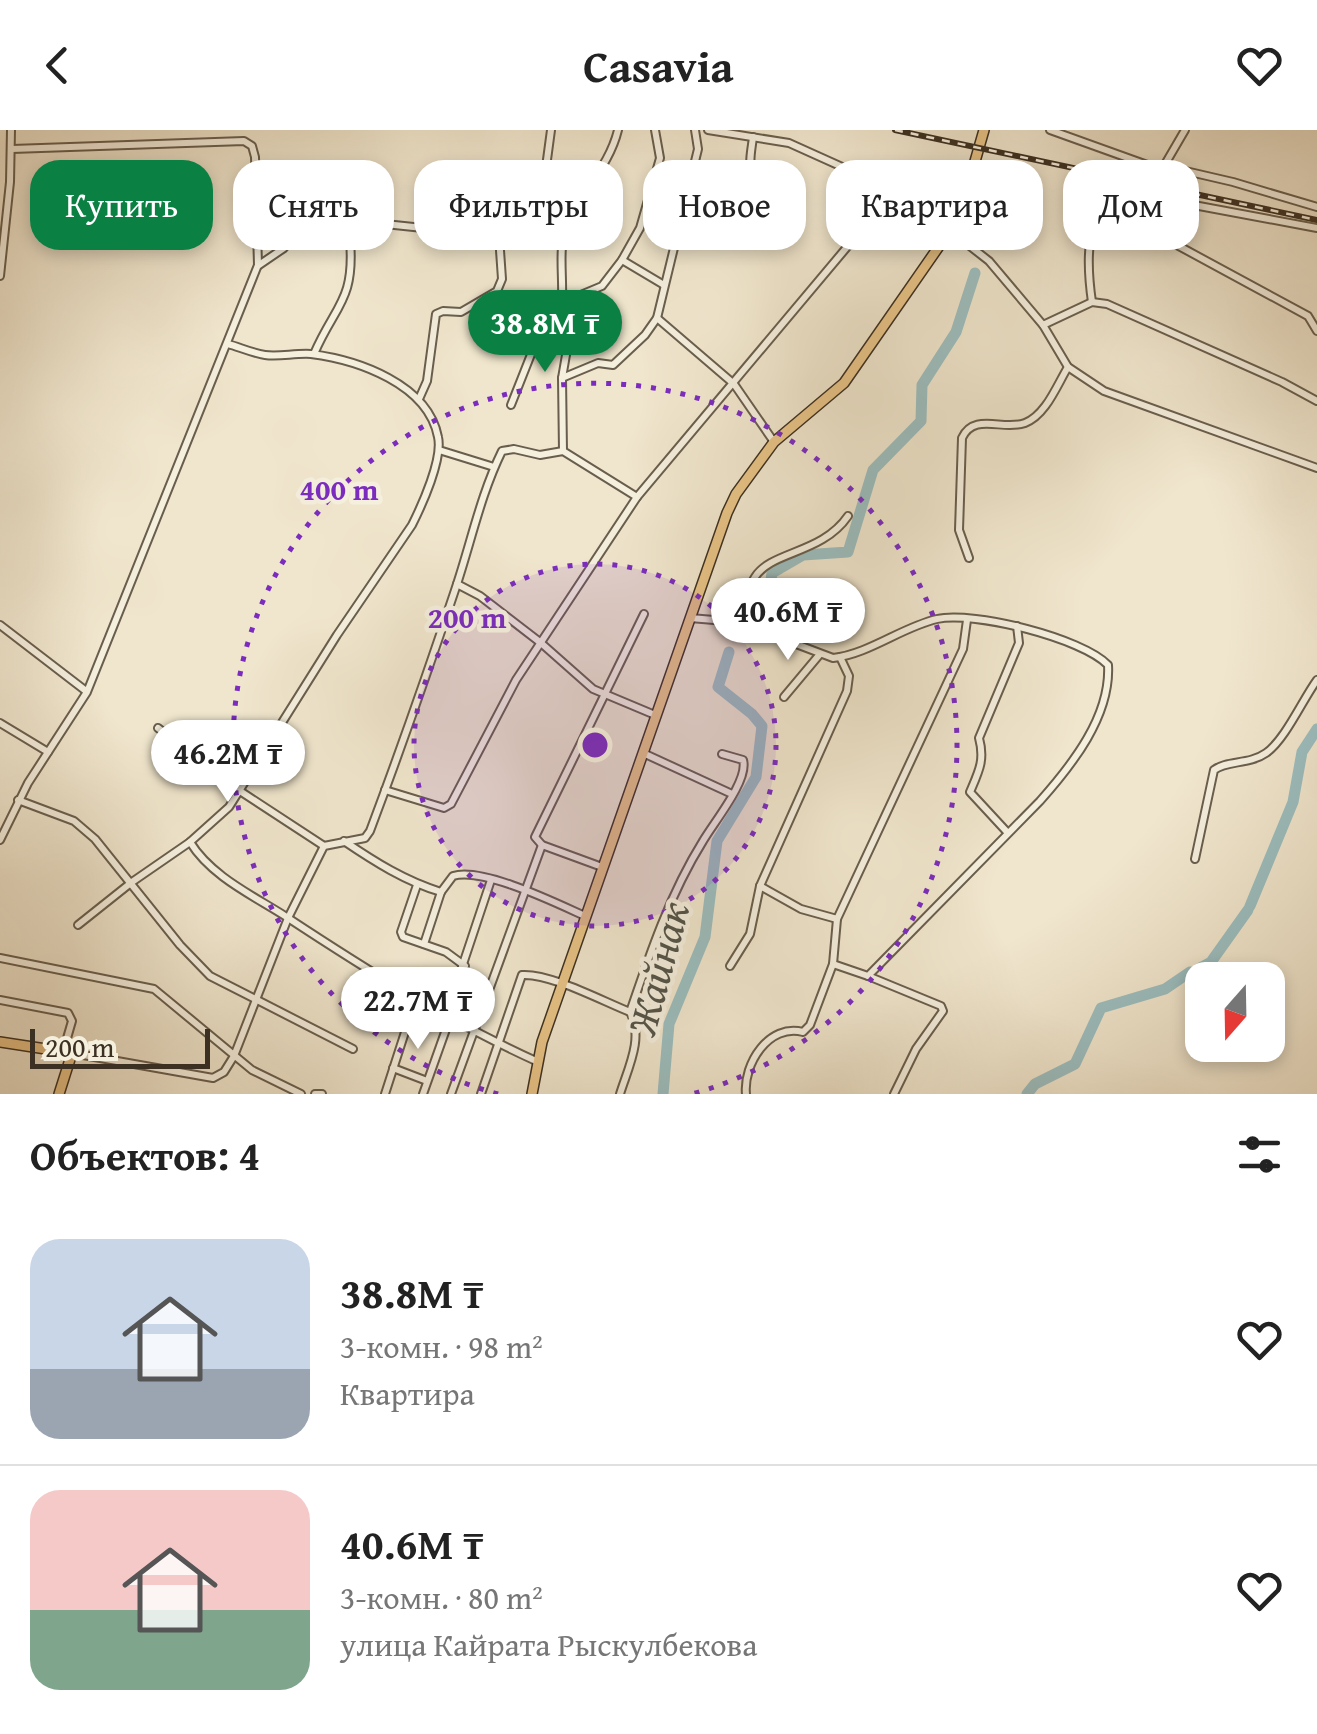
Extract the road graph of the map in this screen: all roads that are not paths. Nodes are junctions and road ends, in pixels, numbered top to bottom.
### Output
1 (11, 130) edge
2 (550, 130) edge
3 (618, 130) edge
4 (655, 130) edge
5 (695, 130) edge
6 (708, 130) edge
7 (984, 130) edge
8 (1050, 130) edge
9 (1185, 130) edge
10 (753, 137) junction
11 (12, 149) junction
12 (547, 160) edge
13 (751, 160) edge
14 (829, 160) edge
15 (975, 160) edge
16 (1133, 160) edge
17 (1168, 160) edge
18 (1199, 175) edge
19 (1199, 206) edge
20 (1317, 207) edge
21 (1317, 228) edge
22 (281, 250) edge
23 (351, 250) edge
24 (500, 250) edge
25 (846, 250) edge
26 (936, 250) edge
27 (973, 250) edge
28 (1089, 250) edge
29 (1186, 250) edge
30 (622, 260) junction
31 (258, 265) junction
32 (0, 276) edge
33 (664, 285) junction
34 (562, 296) junction
35 (570, 300) junction
36 (1092, 302) junction
37 (657, 318) junction
38 (1043, 325) junction
39 (1317, 331) edge
40 (228, 344) junction
41 (314, 354) junction
42 (1068, 367) junction
43 (562, 378) junction
44 (734, 384) junction
45 (419, 399) junction
46 (1317, 401) edge
47 (512, 405) dead end
48 (774, 442) junction
49 (439, 450) junction
50 (563, 451) junction
51 (494, 468) junction
52 (1317, 468) edge
53 (637, 497) junction
54 (848, 516) dead end
55 (969, 558) dead end
56 (457, 584) junction
57 (644, 614) dead end
58 (688, 618) junction
59 (967, 620) junction
60 (738, 622) junction
61 (1016, 625) junction
62 (0, 626) edge
63 (541, 643) junction
64 (820, 654) junction
65 (840, 657) junction
66 (1317, 680) edge
67 (87, 692) junction
68 (606, 696) junction
69 (784, 697) dead end
70 (655, 715) junction
71 (0, 723) edge
72 (158, 728) dead end
73 (48, 752) junction
74 (643, 753) junction
75 (722, 754) dead end
76 (385, 790) junction
77 (240, 791) junction
78 (732, 794) junction
79 (18, 800) junction
80 (1007, 832) junction
81 (0, 840) edge
82 (342, 841) junction
83 (190, 842) junction
84 (542, 844) junction
85 (324, 846) junction
86 (1195, 859) dead end
87 (602, 867) junction
88 (491, 880) junction
89 (132, 882) junction
90 (417, 884) junction
91 (760, 886) junction
92 (524, 890) junction
93 (441, 892) junction
94 (585, 916) junction
95 (288, 918) junction
96 (837, 919) junction
97 (78, 926) dead end
98 (424, 944) junction
99 (0, 958) edge
100 (832, 964) junction
101 (465, 966) junction
102 (730, 966) dead end
103 (868, 976) junction
104 (561, 985) junction
105 (416, 998) junction
106 (0, 1000) edge
107 (256, 1000) junction
108 (630, 1012) junction
109 (448, 1017) junction
110 (472, 1032) junction
111 (0, 1042) edge
112 (498, 1044) junction
113 (353, 1049) dead end
114 (67, 1053) junction
115 (234, 1056) junction
116 (536, 1061) junction
117 (393, 1068) junction
118 (427, 1080) junction
119 (59, 1094) edge
120 (302, 1094) edge
121 (385, 1094) edge
122 (423, 1094) edge
123 (451, 1094) edge
124 (480, 1094) edge
125 (532, 1094) edge
126 (620, 1094) edge
127 (746, 1094) edge
128 (894, 1094) edge

1 - 11 street
2 - 12 street
3 - 34 street
4 - 30 street
5 - 33 street
6 - 10 street
7 - 15 main road
8 - 16 street
9 - 17 street
10 - 13 street
10 - 14 street
11 - 31 street
11 - 32 street
18 - 20 street
19 - 21 street
22 - 31 street
23 - 41 street
24 - 45 street
25 - 44 street
26 - 48 main road
27 - 38 street
28 - 36 street
29 - 39 street
30 - 33 street
30 - 35 street
31 - 40 street
33 - 37 street
34 - 35 street
34 - 47 street
35 - 43 street
36 - 38 street
36 - 46 street
37 - 43 street
37 - 44 street
38 - 42 street
40 - 41 street
40 - 67 street
41 - 45 street
42 - 52 street
42 - 55 street
43 - 50 street
44 - 48 street
44 - 53 street
45 - 49 street
48 - 58 main road
49 - 51 street
49 - 77 street
50 - 51 street
50 - 53 street
51 - 56 street
53 - 63 street
54 - 60 street
56 - 63 street
56 - 76 street
57 - 68 street
58 - 60 street
58 - 70 main road
59 - 61 street
59 - 65 street
59 - 96 street
60 - 64 street
61 - 80 street
61 - 80 street
62 - 67 street
63 - 68 street
63 - 76 street
64 - 65 street
64 - 69 street
65 - 91 street
66 - 86 street
67 - 73 street
68 - 70 street
68 - 84 street
70 - 74 main road
71 - 73 street
72 - 77 street
73 - 79 street
74 - 78 street
74 - 87 main road
75 - 78 street
76 - 82 street
77 - 83 street
77 - 85 street
78 - 108 street
79 - 81 street
79 - 89 street
80 - 103 street
82 - 85 street
82 - 90 street
83 - 89 street
83 - 95 street
84 - 87 street
84 - 92 street
85 - 95 street
87 - 94 main road
88 - 92 street
88 - 93 street
88 - 101 street
89 - 97 street
89 - 107 street
90 - 93 street
90 - 98 street
91 - 96 street
91 - 102 street
92 - 94 street
92 - 110 street
93 - 98 street
94 - 104 main road
95 - 105 street
95 - 107 street
96 - 100 street
98 - 101 street
99 - 115 street
100 - 103 street
100 - 127 street
101 - 109 street
103 - 128 street
104 - 108 street
104 - 112 street
104 - 116 main road
105 - 109 street
105 - 117 street
106 - 114 street
107 - 113 street
107 - 115 street
108 - 126 street
109 - 110 street
109 - 118 street
110 - 112 street
110 - 123 street
111 - 114 main road
112 - 116 street
112 - 124 street
114 - 115 street
114 - 119 main road
115 - 120 street
116 - 125 main road
117 - 118 street
117 - 121 street
118 - 122 street

